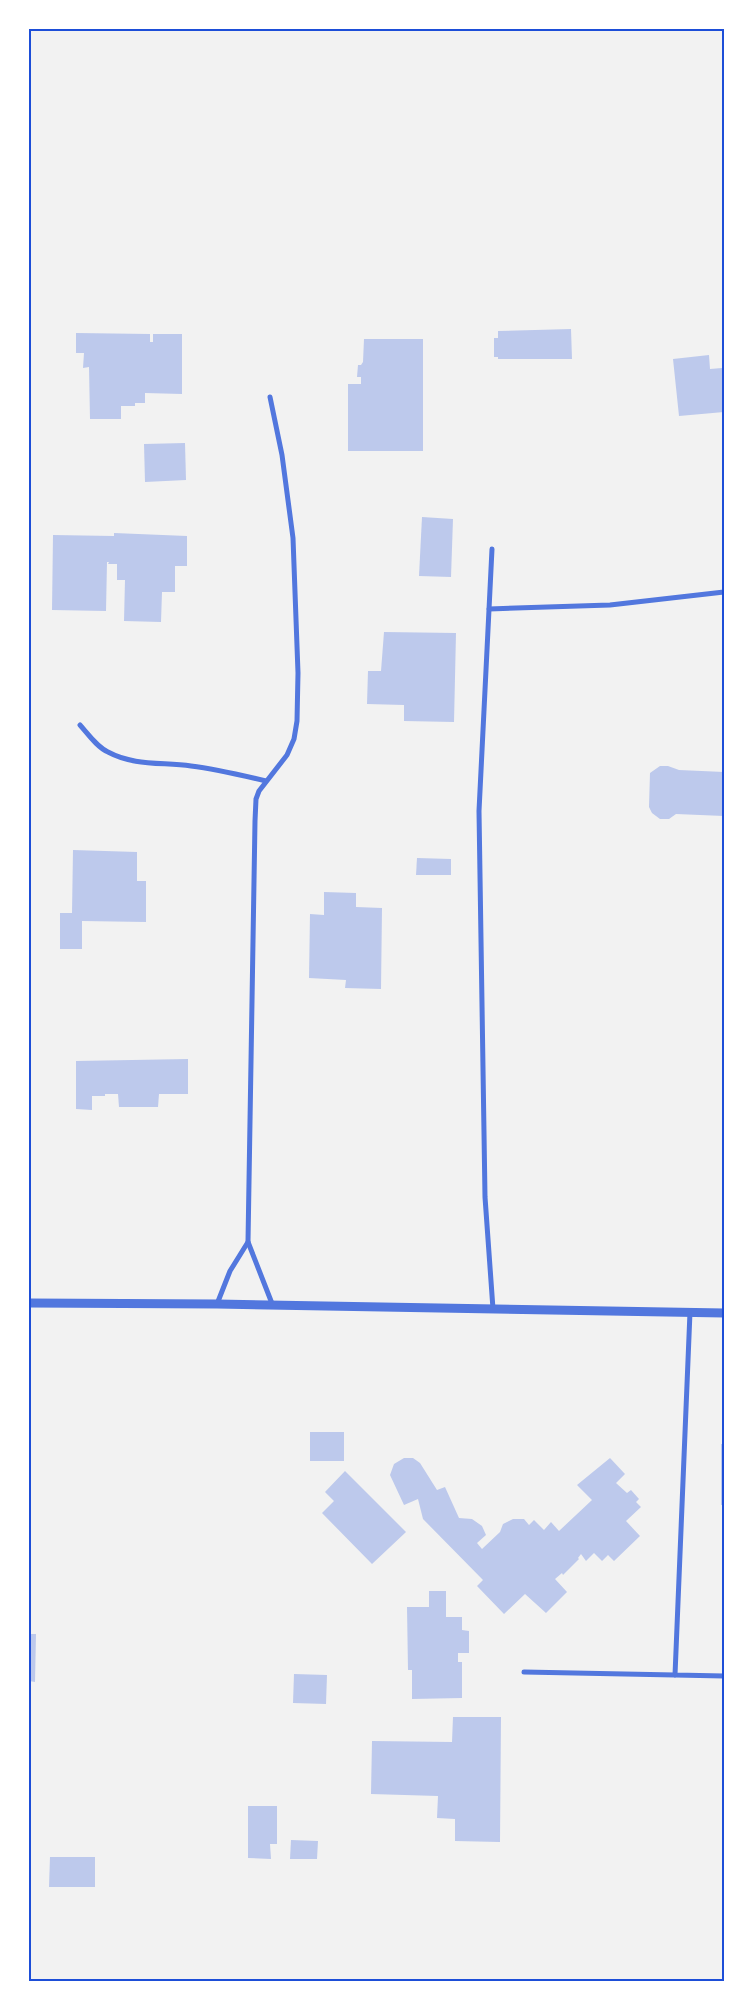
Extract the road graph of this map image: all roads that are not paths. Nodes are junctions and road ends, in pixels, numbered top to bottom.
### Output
1 (270, 397) dead end
2 (492, 549) dead end
3 (724, 592) edge
4 (489, 609) junction
5 (80, 725) dead end
6 (266, 781) junction
7 (248, 1242) junction
8 (29, 1303) edge
9 (217, 1304) junction
10 (273, 1306) junction
11 (493, 1310) junction
12 (690, 1312) junction
13 (724, 1313) edge
14 (524, 1672) dead end
15 (675, 1675) junction
16 (724, 1676) edge

1 - 6 street
2 - 4 street
3 - 4 street
4 - 11 street
5 - 6 street
6 - 7 street
7 - 9 street
7 - 10 street
8 - 9 street
9 - 10 street
10 - 11 street
11 - 12 street
12 - 13 street
12 - 15 street
14 - 15 street
15 - 16 street

